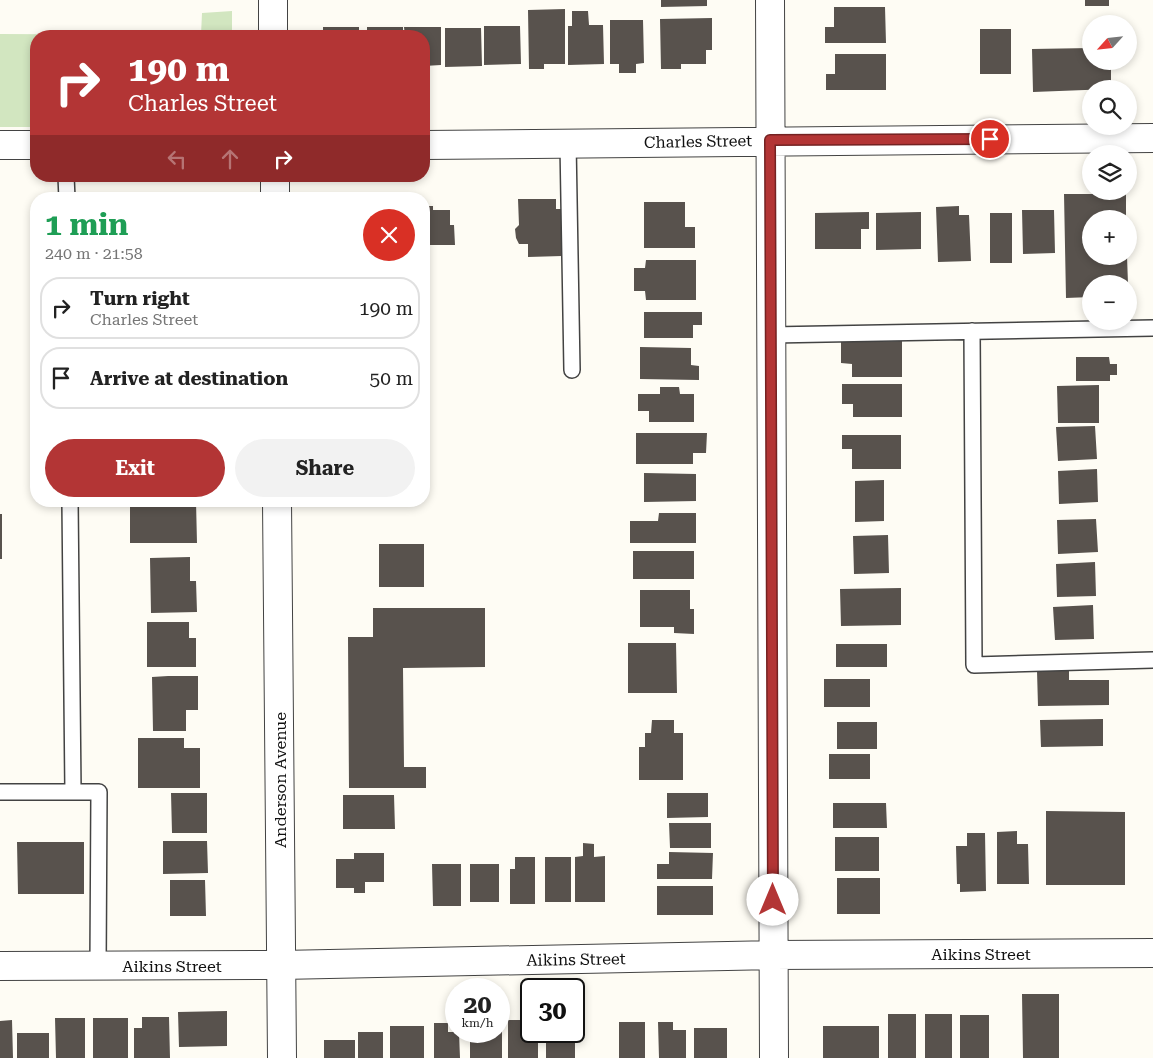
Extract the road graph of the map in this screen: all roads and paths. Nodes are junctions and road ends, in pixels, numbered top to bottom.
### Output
1 (273, 0) edge
2 (770, 0) edge
3 (273, 30) edge
4 (1153, 138) edge
5 (770, 140) junction
6 (568, 143) junction
7 (0, 145) edge
8 (30, 145) edge
9 (430, 145) edge
10 (1153, 328) edge
11 (972, 331) junction
12 (771, 335) junction
13 (572, 370) dead end
14 (70, 507) edge
15 (277, 507) edge
16 (1153, 660) edge
17 (0, 792) edge
18 (73, 792) junction
19 (1153, 953) edge
20 (773, 955) junction
21 (281, 965) junction
22 (0, 966) edge
23 (98, 966) junction
24 (282, 1058) edge
25 (774, 1058) edge

1 - 3 street
2 - 5 street
4 - 5 street, Charles Street
5 - 6 street, Charles Street
5 - 12 street
6 - 9 street, Charles Street
6 - 13 lane
7 - 8 street
10 - 11 lane
11 - 12 lane
11 - 16 lane
12 - 20 street
14 - 18 lane
15 - 21 street, Anderson Avenue
17 - 18 lane
18 - 23 lane
19 - 20 street, Aikins Street
20 - 21 street, Aikins Street
20 - 25 street
21 - 23 street, Aikins Street
21 - 24 street, Anderson Avenue
22 - 23 street, Aikins Street

